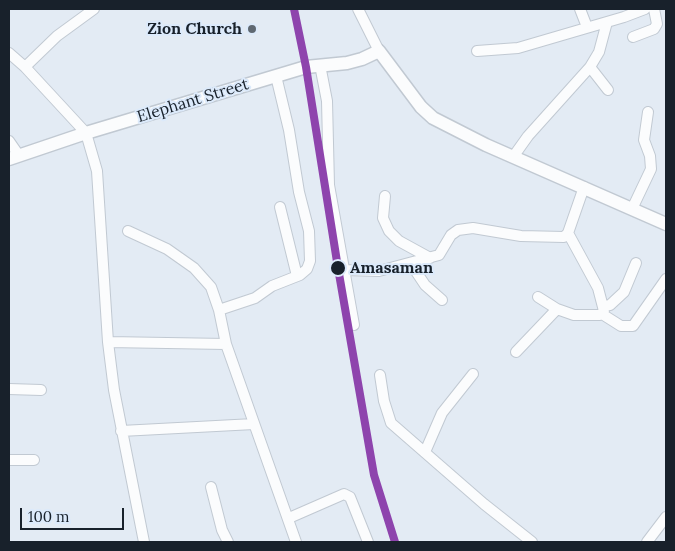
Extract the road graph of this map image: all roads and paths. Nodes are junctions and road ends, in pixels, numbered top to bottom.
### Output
1 (94, 9) edge
2 (358, 9) edge
3 (580, 9) edge
4 (645, 9) edge
5 (654, 9) edge
6 (607, 22) junction
7 (587, 27) junction
8 (633, 37) dead end
9 (379, 50) junction
10 (477, 51) dead end
11 (9, 53) edge
12 (320, 66) junction
13 (25, 67) junction
14 (590, 67) junction
15 (276, 76) junction
16 (608, 90) dead end
17 (648, 112) dead end
18 (86, 133) junction
19 (9, 141) edge
20 (13, 156) edge
21 (513, 157) junction
22 (584, 187) junction
23 (385, 196) dead end
24 (280, 206) dead end
25 (632, 209) junction
26 (666, 224) edge
27 (128, 231) dead end
28 (568, 233) junction
29 (430, 258) junction
30 (410, 264) junction
31 (636, 264) dead end
32 (344, 270) junction
33 (296, 276) junction
34 (666, 279) edge
35 (538, 297) dead end
36 (442, 300) dead end
37 (557, 309) junction
38 (219, 310) junction
39 (603, 310) junction
40 (354, 325) dead end
41 (108, 342) junction
42 (226, 344) junction
43 (516, 352) dead end
44 (473, 374) dead end
45 (380, 375) dead end
46 (9, 389) edge
47 (41, 390) dead end
48 (254, 424) junction
49 (121, 431) junction
50 (425, 452) junction
51 (9, 460) edge
52 (34, 460) dead end
53 (211, 487) dead end
54 (289, 518) junction
55 (666, 518) edge
56 (144, 542) edge
57 (228, 542) edge
58 (294, 542) edge
59 (368, 542) edge
60 (532, 542) edge
61 (647, 542) edge

1 - 13 street
2 - 9 street
3 - 7 street
4 - 6 street
5 - 8 street
6 - 7 street
6 - 14 street
7 - 10 street
9 - 12 main road, Elephant Street
9 - 21 main road
11 - 13 street
12 - 15 main road, Elephant Street
12 - 32 street
13 - 18 street
14 - 16 street
14 - 21 street
15 - 18 main road, Elephant Street
15 - 33 street
17 - 25 street
18 - 20 main road, Elephant Street
18 - 41 street
19 - 20 street
21 - 22 main road
22 - 25 main road
22 - 28 street
23 - 29 street
24 - 33 street
25 - 26 main road
27 - 38 street
28 - 29 street
28 - 39 street
29 - 30 street
30 - 32 street
30 - 36 street
31 - 39 street
32 - 40 street
33 - 38 street
34 - 39 street
35 - 37 street
37 - 39 street
37 - 43 street
38 - 42 street
41 - 42 street
41 - 49 street
42 - 48 street
44 - 50 street
45 - 50 street
46 - 47 street
48 - 49 street
48 - 54 street
49 - 56 street
50 - 60 street
51 - 52 street
53 - 57 street
54 - 58 street
54 - 59 street
55 - 61 street

